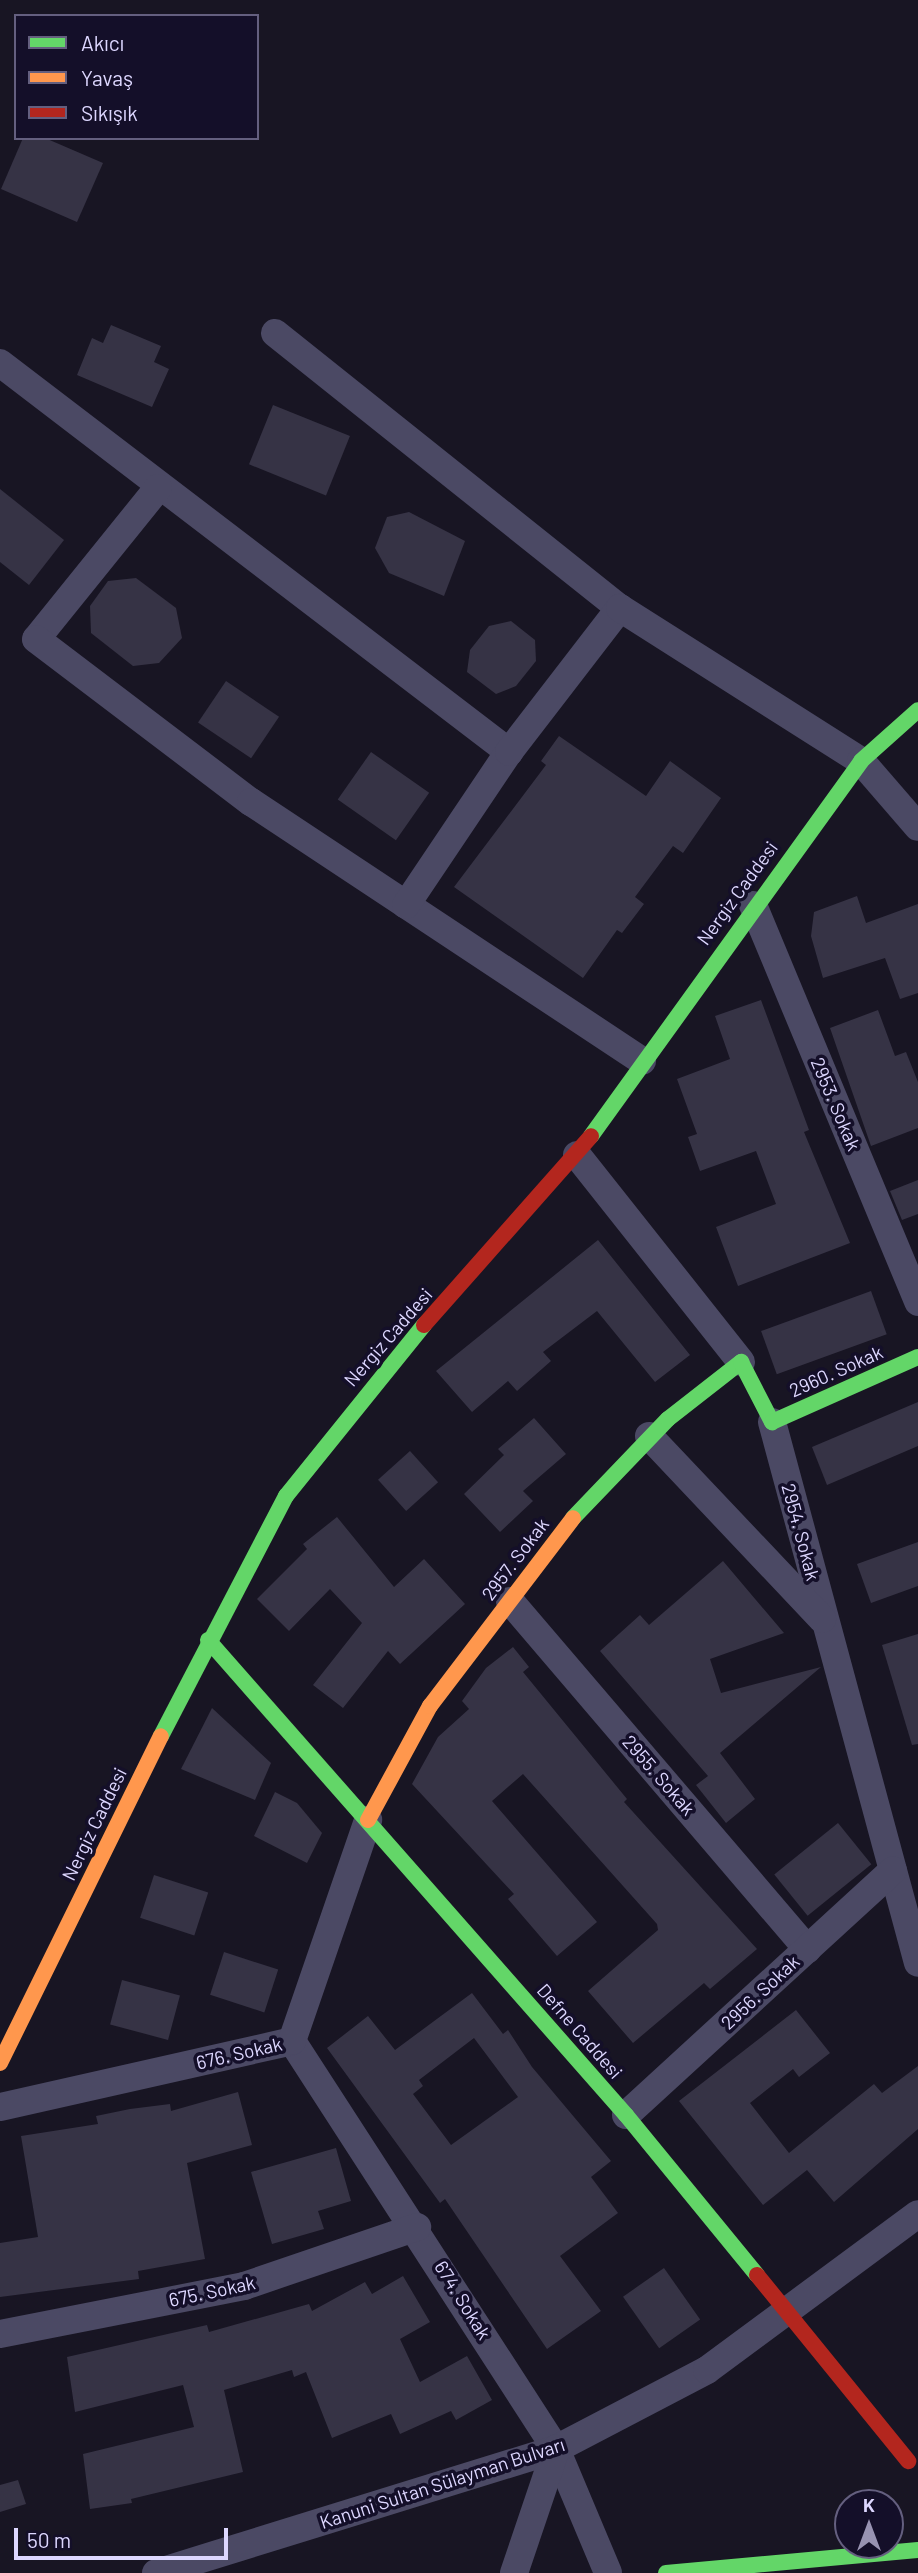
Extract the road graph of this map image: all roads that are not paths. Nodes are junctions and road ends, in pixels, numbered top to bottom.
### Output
1 (275, 333) dead end
2 (0, 363) edge
3 (158, 488) junction
4 (620, 608) junction
5 (918, 710) edge
6 (509, 752) junction
7 (861, 761) junction
8 (918, 827) edge
9 (406, 905) junction
10 (753, 905) junction
11 (642, 1061) junction
12 (577, 1155) junction
13 (918, 1302) edge
14 (918, 1357) edge
15 (741, 1362) junction
16 (772, 1422) junction
17 (649, 1436) junction
18 (510, 1601) junction
19 (826, 1622) junction
20 (208, 1640) junction
21 (368, 1820) junction
22 (893, 1870) junction
23 (807, 1948) junction
24 (918, 1963) edge
25 (292, 2041) junction
26 (0, 2063) edge
27 (0, 2107) edge
28 (626, 2115) junction
29 (918, 2214) edge
30 (417, 2227) junction
31 (785, 2316) junction
32 (0, 2333) edge
33 (556, 2449) junction
34 (913, 2463) edge
35 (918, 2479) edge
36 (918, 2549) edge
37 (156, 2573) edge
38 (514, 2573) edge
39 (608, 2573) edge
40 (666, 2573) edge

1 - 4 street
2 - 3 street
3 - 6 street
3 - 9 street
4 - 6 street
4 - 7 street
5 - 7 street, Nergiz Caddesi
6 - 9 street
7 - 8 street
7 - 10 street, Nergiz Caddesi
9 - 11 street
10 - 11 street, Nergiz Caddesi
10 - 13 street, 2953. Sokak
11 - 12 street, Nergiz Caddesi
12 - 15 street, 2954. Sokak
12 - 20 street, Nergiz Caddesi
14 - 16 street, 2960. Sokak
15 - 16 street, 2954. Sokak
15 - 17 street, 2957. Sokak
16 - 19 street, 2954. Sokak
17 - 18 street, 2957. Sokak
17 - 19 street
18 - 21 street, 2957. Sokak
18 - 23 street, 2955. Sokak
19 - 22 street, 2954. Sokak
20 - 21 street, Defne Caddesi
20 - 26 street, Nergiz Caddesi
21 - 25 street, 676. Sokak
21 - 28 street, Defne Caddesi
22 - 23 street, 2956. Sokak
22 - 24 street, 2954. Sokak
23 - 28 street, 2956. Sokak
25 - 27 street, 676. Sokak
25 - 30 street, 674. Sokak
28 - 31 street, Defne Caddesi
29 - 31 street, Kanuni Sultan Sülayman Bulvarı
30 - 32 street, 675. Sokak
30 - 33 street, 674. Sokak
31 - 33 street, Kanuni Sultan Sülayman Bulvarı
31 - 34 street, Defne Caddesi
33 - 37 street, Kanuni Sultan Sülayman Bulvarı
33 - 38 street
33 - 39 street, 674. Sokak
34 - 35 street, Defne Caddesi
36 - 40 street

